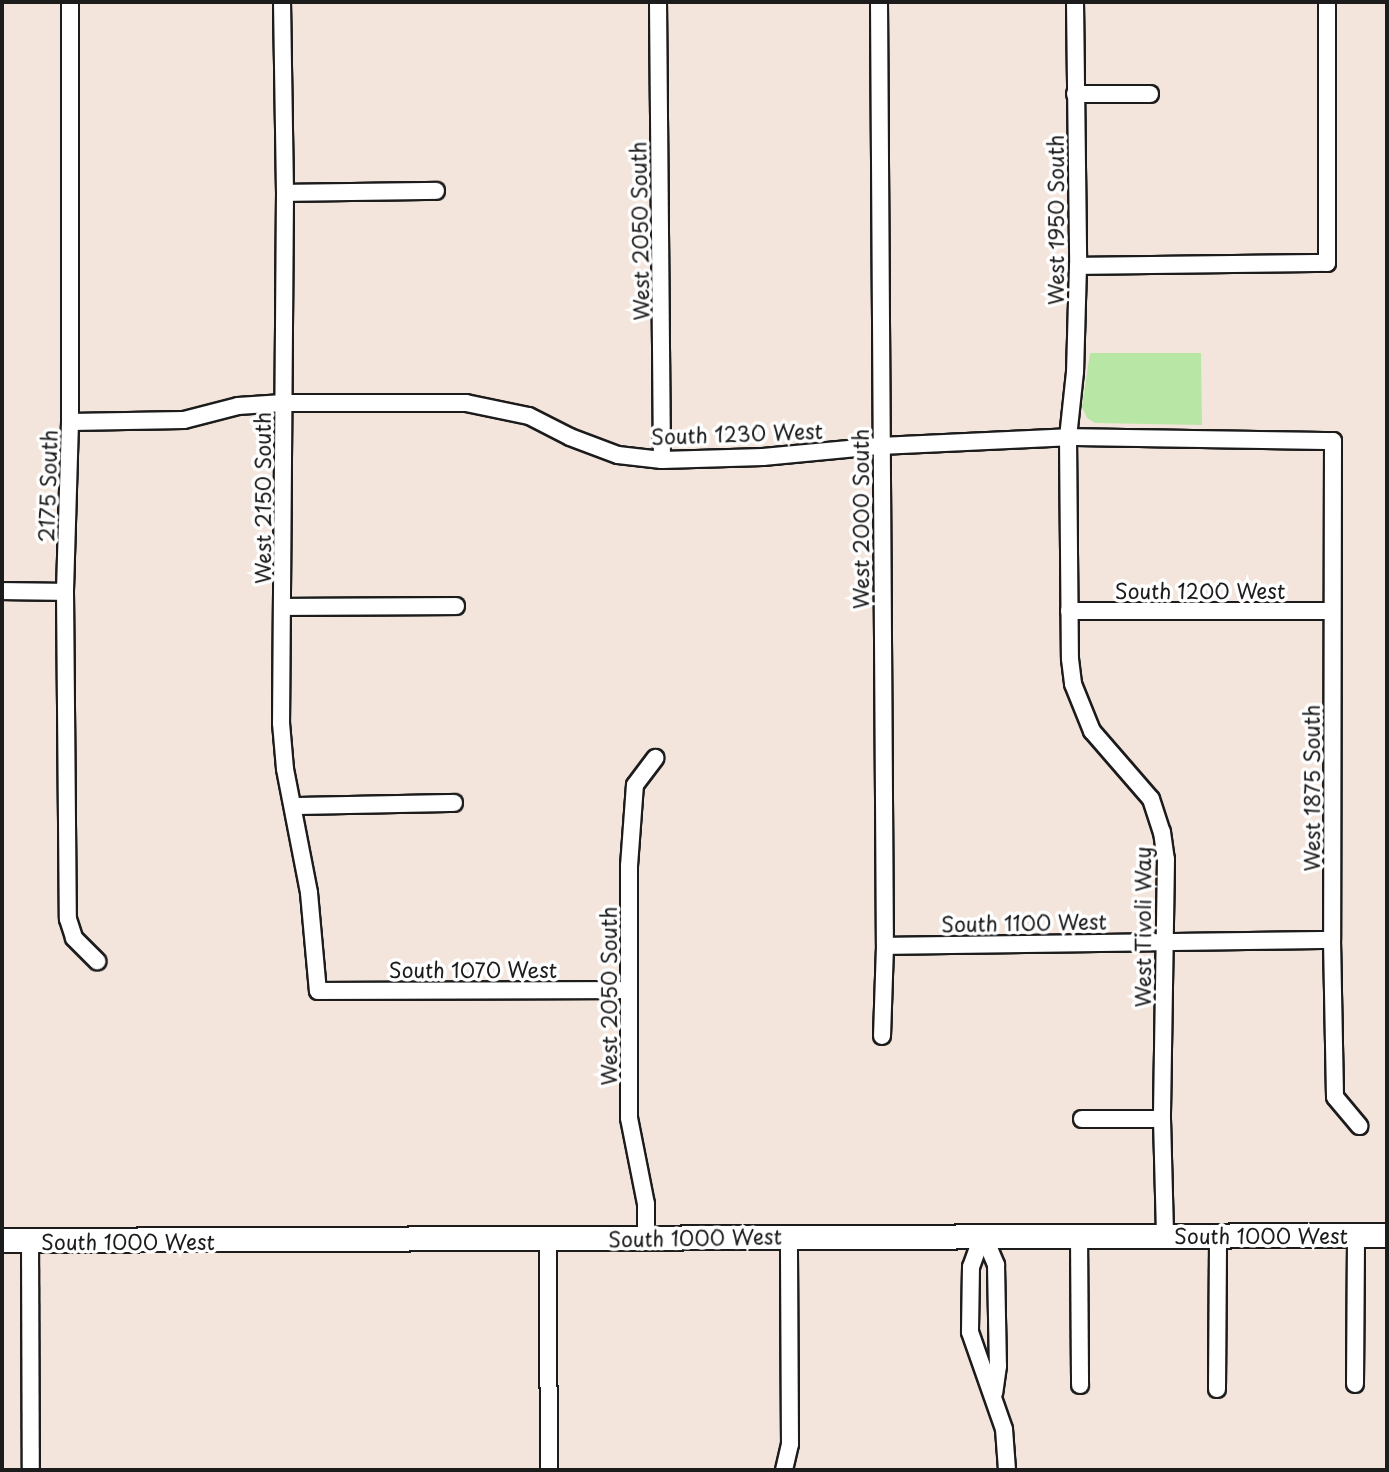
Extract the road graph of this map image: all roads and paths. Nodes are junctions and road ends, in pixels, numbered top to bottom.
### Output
1 (70, 2) edge
2 (282, 2) edge
3 (658, 2) edge
4 (879, 2) edge
5 (1075, 2) edge
6 (1327, 2) edge
7 (1075, 94) junction
8 (1150, 94) dead end
9 (436, 191) dead end
10 (285, 193) junction
11 (1078, 266) junction
12 (283, 403) junction
13 (70, 422) junction
14 (1069, 437) junction
15 (1333, 441) joint
16 (880, 446) junction
17 (662, 460) junction
18 (2, 591) edge
19 (65, 592) junction
20 (456, 606) dead end
21 (282, 607) junction
22 (1069, 611) junction
23 (1332, 611) junction
24 (655, 758) dead end
25 (454, 803) dead end
26 (293, 806) junction
27 (1165, 940) junction
28 (1332, 940) junction
29 (885, 946) junction
30 (97, 961) dead end
31 (629, 990) junction
32 (318, 991) joint
33 (882, 1036) dead end
34 (1082, 1119) dead end
35 (1162, 1119) junction
36 (1359, 1126) dead end
37 (983, 1234) junction
38 (1079, 1234) junction
39 (1165, 1234) junction
40 (1387, 1235) edge
41 (789, 1236) junction
42 (1218, 1236) junction
43 (1356, 1236) junction
44 (646, 1239) junction
45 (2, 1240) edge
46 (30, 1240) junction
47 (548, 1240) junction
48 (1354, 1384) dead end
49 (1080, 1385) dead end
50 (1217, 1390) dead end
51 (994, 1393) junction
52 (31, 1470) edge
53 (549, 1470) edge
54 (784, 1470) edge
55 (1007, 1470) edge

1 - 13 street, 2175 South
2 - 10 street, West 2150 South
3 - 17 street, West 2050 South
4 - 16 street, West 2000 South
5 - 7 street, West 1950 South
6 - 11 street
7 - 8 street
7 - 11 street, West 1950 South
9 - 10 street
10 - 12 street, West 2150 South
11 - 14 street, West 1950 South
12 - 13 street, South 1230 West
12 - 17 street, South 1230 West
12 - 21 street, West 2150 South
13 - 19 street, 2175 South
14 - 15 street, South 1230 West
14 - 16 street, South 1230 West
14 - 22 street, West Tivoli Way
15 - 23 street, West 1875 South
16 - 17 street, South 1230 West
16 - 29 street, West 2000 South
18 - 19 street
19 - 30 street, 2175 South
20 - 21 street
21 - 26 street, West 2150 South
22 - 23 street, South 1200 West
22 - 27 street, West Tivoli Way
23 - 28 street, West 1875 South
24 - 31 street, West 2050 South
25 - 26 street
26 - 32 street, West 2150 South
27 - 28 street, South 1100 West
27 - 29 street, South 1100 West
27 - 35 street, West Tivoli Way
28 - 36 street, West 1875 South
29 - 33 street, West 2000 South
31 - 32 street, South 1070 West
31 - 44 street, West 2050 South
34 - 35 street
35 - 39 street, West Tivoli Way
37 - 38 main road, South 1000 West
37 - 41 main road, South 1000 West
37 - 51 street
37 - 51 street
38 - 39 main road, South 1000 West
38 - 49 street
39 - 42 main road, South 1000 West
40 - 43 main road, South 1000 West
41 - 44 main road, South 1000 West
41 - 54 street
42 - 43 main road, South 1000 West
42 - 50 street
43 - 48 street
44 - 47 main road, South 1000 West
45 - 46 main road, South 1000 West
46 - 47 main road, South 1000 West
46 - 52 street
47 - 53 street
51 - 55 street

